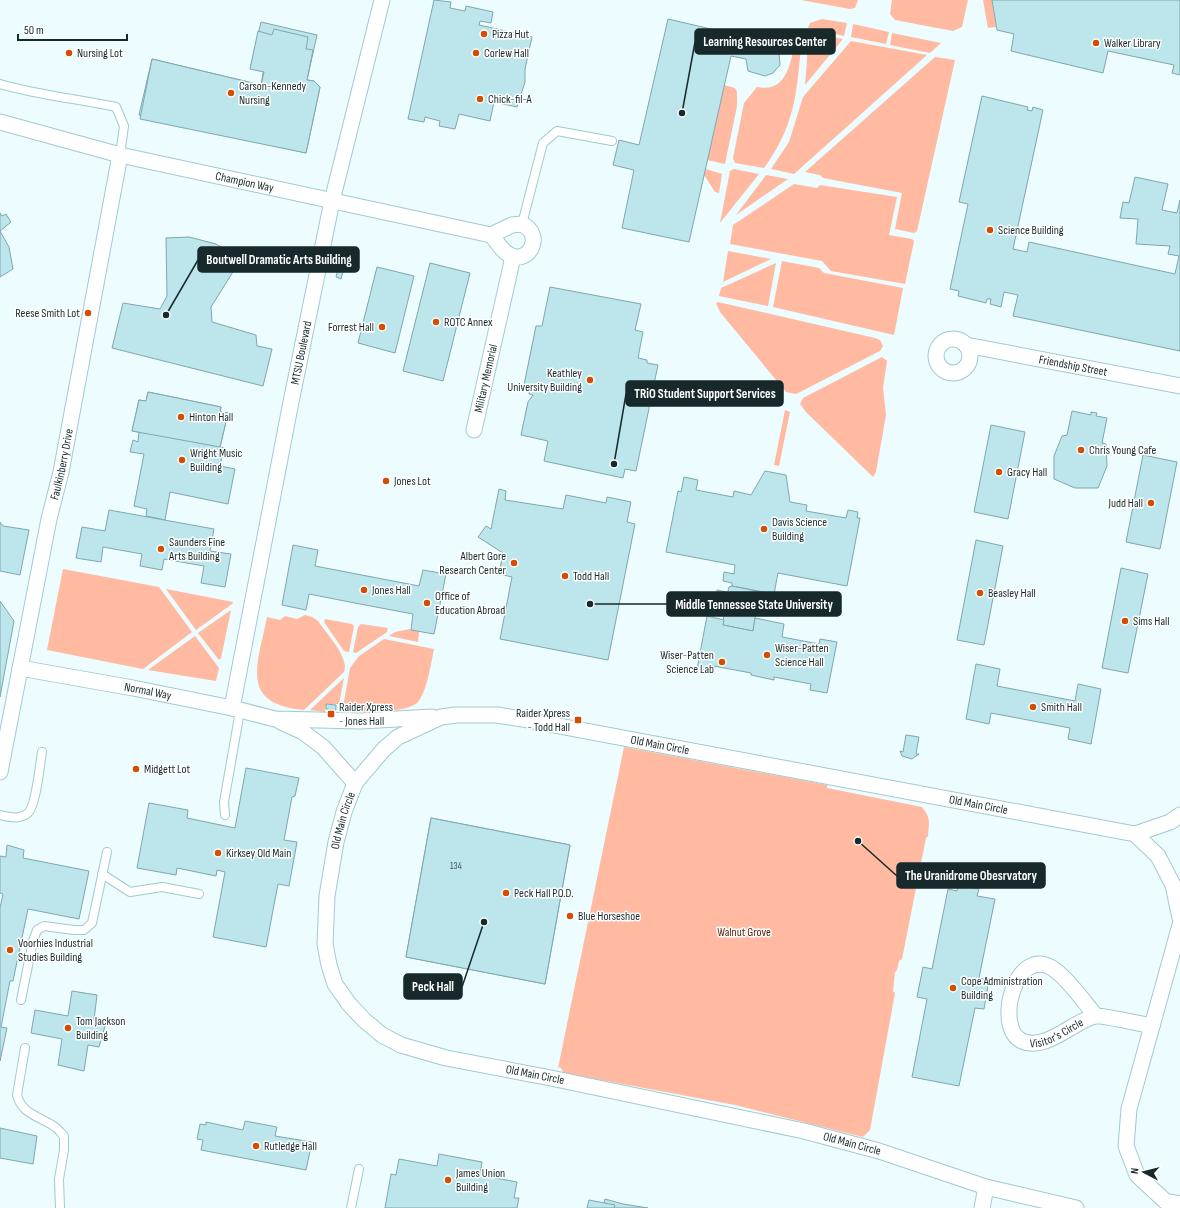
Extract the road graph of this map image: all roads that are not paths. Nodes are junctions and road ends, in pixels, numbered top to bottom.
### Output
1 (382, 0) edge
2 (0, 84) edge
3 (0, 122) edge
4 (612, 142) dead end
5 (120, 155) junction
6 (332, 201) junction
7 (522, 224) junction
8 (491, 235) junction
9 (513, 256) junction
10 (966, 345) dead end
11 (1180, 386) edge
12 (478, 432) dead end
13 (20, 668) junction
14 (236, 709) junction
15 (441, 717) junction
16 (275, 719) junction
17 (42, 752) dead end
18 (0, 772) edge
19 (355, 783) junction
20 (0, 815) edge
21 (225, 815) dead end
22 (1180, 815) edge
23 (1135, 834) junction
24 (107, 852) dead end
25 (102, 874) junction
26 (199, 894) dead end
27 (1180, 918) edge
28 (1180, 925) edge
29 (21, 1000) dead end
30 (1096, 1016) junction
31 (1152, 1026) junction
32 (25, 1048) dead end
33 (359, 1170) dead end
34 (986, 1187) junction
35 (1164, 1204) edge
36 (1180, 1204) edge
37 (60, 1208) edge
38 (352, 1208) edge
39 (982, 1208) edge
40 (1076, 1208) edge

1 - 6 street, MTSU Boulevard
2 - 5 lane
3 - 5 street, Champion Way
4 - 7 lane
5 - 6 street, Champion Way
5 - 13 street, Faulkinberry Drive
6 - 8 street, Champion Way
6 - 14 street, MTSU Boulevard
7 - 8 street
7 - 9 street
8 - 9 street
9 - 12 street, Military Memorial
10 - 11 street, Friendship Street
13 - 14 street, Normal Way
13 - 18 street, Faulkinberry Drive
14 - 16 street, Normal Way
14 - 21 lane
15 - 16 street, Normal Way
15 - 19 street, Old Main Circle
15 - 23 street, Old Main Circle
16 - 19 street, Normal Way
17 - 20 lane
19 - 34 street, Old Main Circle
22 - 23 street
23 - 27 street
24 - 25 lane
25 - 26 lane
25 - 29 lane
28 - 31 street
30 - 30 street, Visitor's Circle
30 - 31 street, Visitor's Circle
31 - 35 street
32 - 37 lane
33 - 38 lane
34 - 39 street
34 - 40 street, Old Main Circle
35 - 36 street

